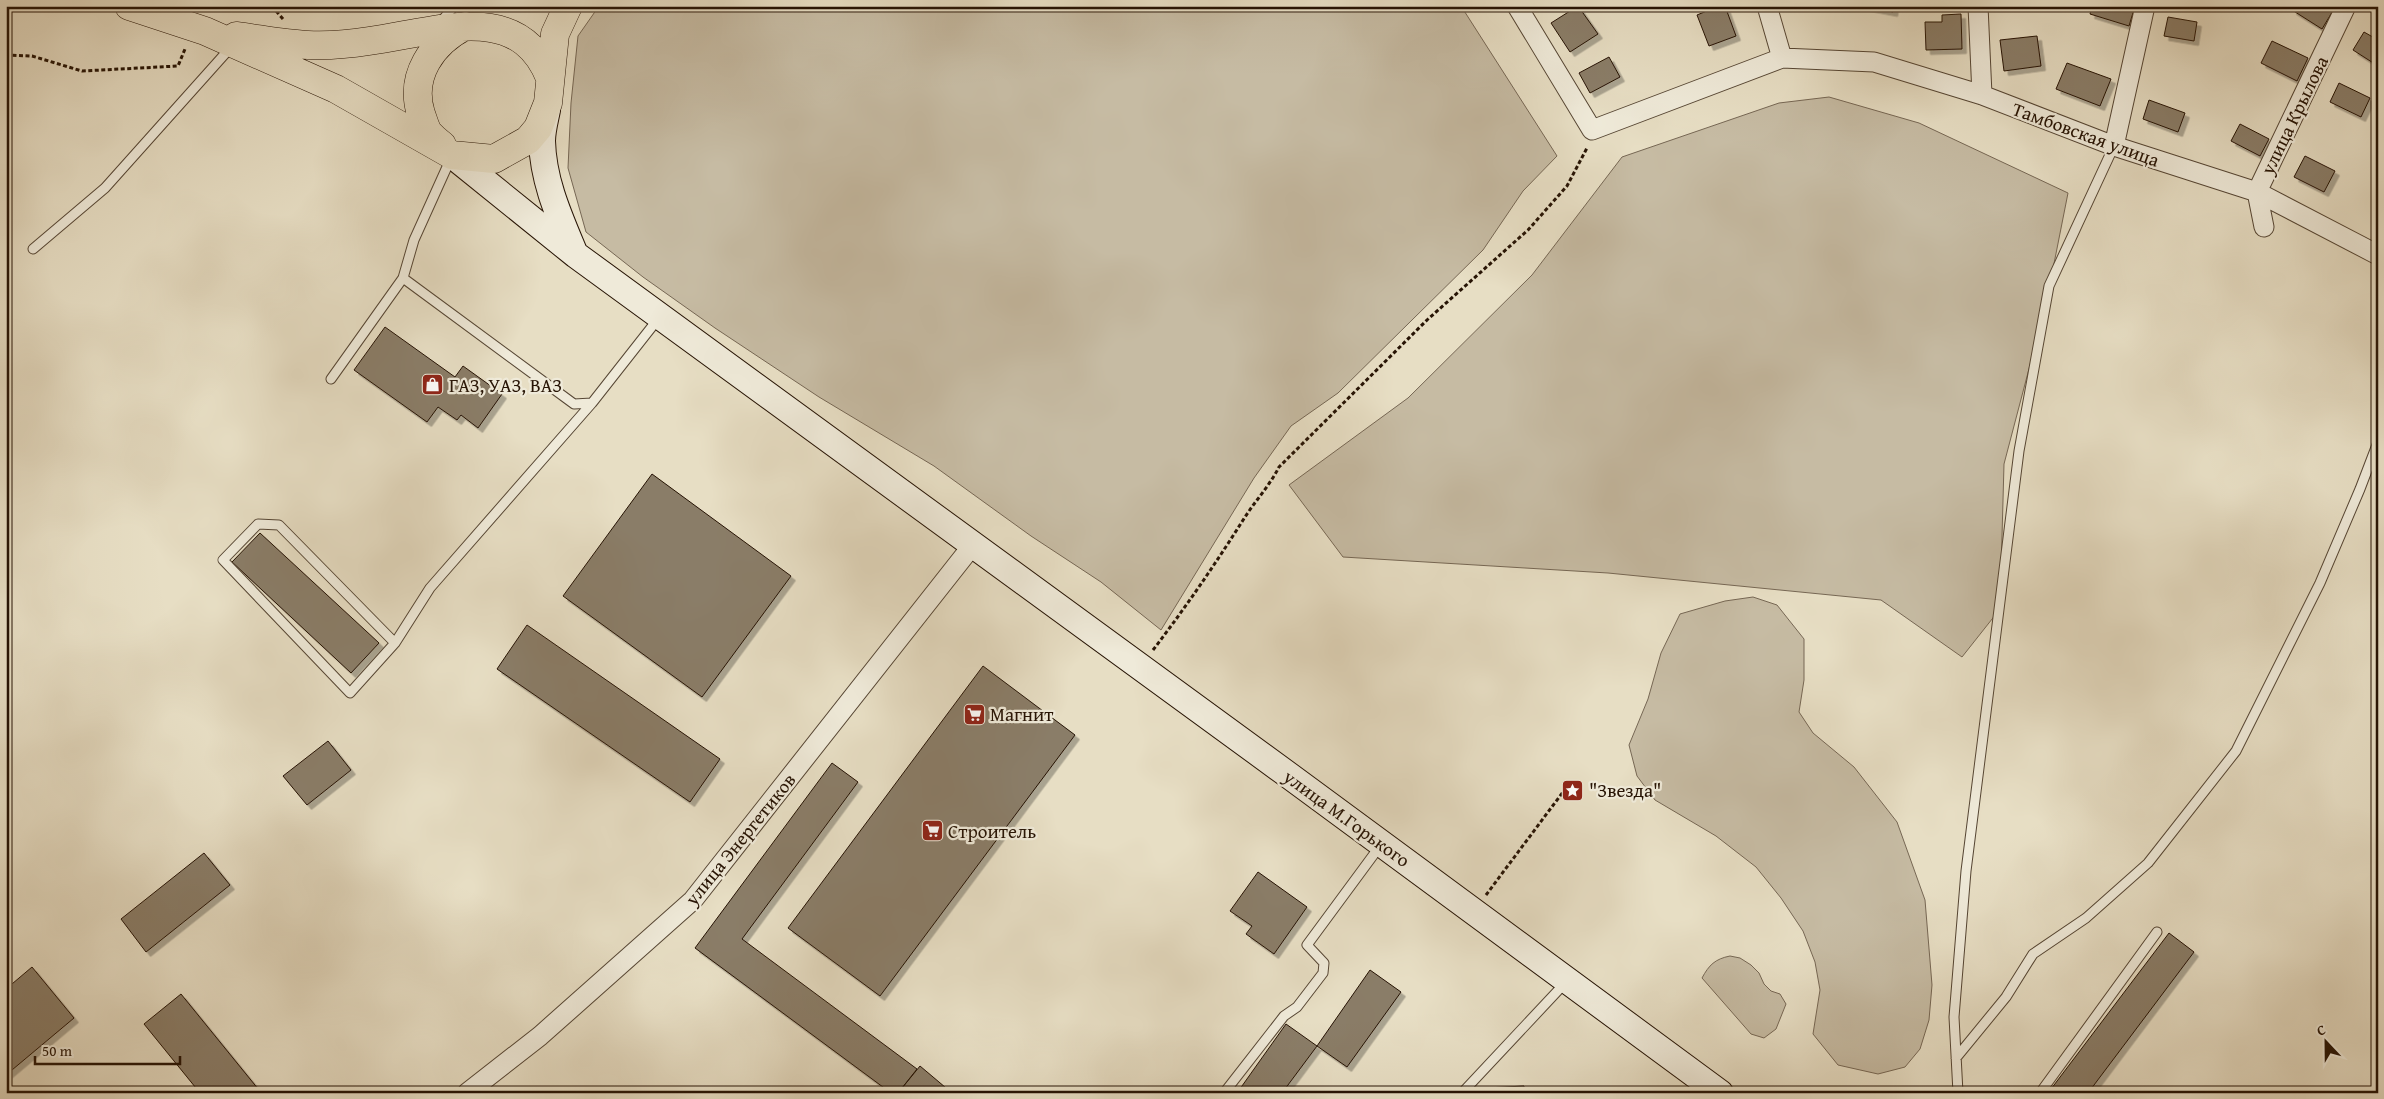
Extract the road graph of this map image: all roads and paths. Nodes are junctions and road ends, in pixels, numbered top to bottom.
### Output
1 (128, 6) edge
2 (505, 6) edge
3 (568, 6) edge
4 (1517, 6) edge
5 (1767, 6) edge
6 (1978, 6) edge
7 (2145, 6) edge
8 (2346, 6) edge
9 (446, 16) edge
10 (479, 18) junction
11 (199, 30) junction
12 (233, 44) junction
13 (6, 55) edge
14 (1782, 58) junction
15 (549, 91) junction
16 (1982, 95) junction
17 (1592, 130) junction
18 (2114, 146) junction
19 (452, 155) junction
20 (2257, 192) junction
21 (2264, 227) dead end
22 (33, 250) dead end
23 (576, 255) junction
24 (2378, 255) edge
25 (403, 278) junction
26 (660, 316) junction
27 (331, 379) dead end
28 (592, 403) junction
29 (2378, 442) edge
30 (972, 546) junction
31 (395, 643) junction
32 (1153, 650) dead end
33 (1563, 792) dead end
34 (1382, 843) junction
35 (1473, 911) junction
36 (2157, 932) dead end
37 (1568, 980) junction
38 (1956, 1058) junction
39 (467, 1093) edge
40 (1224, 1093) edge
41 (1462, 1093) edge
42 (1720, 1093) edge
43 (1958, 1093) edge
44 (2040, 1093) edge

1 - 11 main road
2 - 10 main road
3 - 15 main road
4 - 17 street
5 - 14 street
6 - 16 street
7 - 18 street
8 - 20 street, улица Крылова
9 - 10 main road
9 - 11 main road
10 - 15 main road
10 - 19 main road
11 - 12 main road
11 - 13 path
12 - 19 main road
12 - 22 lane
14 - 16 street, Тамбовская улица
14 - 17 street
15 - 19 main road
15 - 23 main road
16 - 18 street, Тамбовская улица
17 - 32 path
18 - 20 street, Тамбовская улица
18 - 38 lane
19 - 23 main road, улица М.Горького
19 - 25 lane
20 - 21 street, улица Крылова
20 - 24 street, Тамбовская улица
23 - 26 main road, улица М.Горького
25 - 27 lane
25 - 28 lane
26 - 28 lane
26 - 30 main road, улица М.Горького
28 - 31 lane
29 - 38 lane
30 - 34 main road, улица М.Горького
30 - 39 street, улица Энергетиков
31 - 31 lane
33 - 35 path
34 - 35 main road, улица М.Горького
34 - 40 lane
35 - 37 main road, улица М.Горького
36 - 44 lane
37 - 41 lane
37 - 42 main road, улица М.Горького
38 - 43 lane

